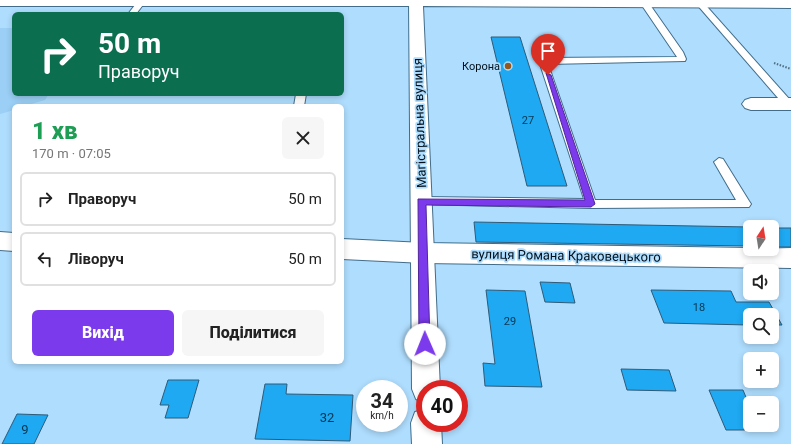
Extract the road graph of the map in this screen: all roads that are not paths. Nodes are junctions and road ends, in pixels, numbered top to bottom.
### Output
1 (117, 1) edge
2 (142, 1) junction
3 (416, 1) edge
4 (0, 2) edge
5 (698, 2) edge
6 (645, 4) junction
7 (791, 4) edge
8 (134, 12) edge
9 (751, 104) dead end
10 (789, 104) edge
11 (719, 162) dead end
12 (421, 201) junction
13 (591, 204) junction
14 (0, 241) edge
15 (12, 242) edge
16 (344, 249) edge
17 (424, 253) junction
18 (791, 258) edge
19 (426, 380) edge
20 (426, 432) edge
21 (426, 444) edge

1 - 2 street
1 - 4 street
2 - 3 street
2 - 8 lane
3 - 6 street
3 - 12 street, Магістральна вулиця
5 - 6 street
5 - 7 street
5 - 10 lane
6 - 13 lane
9 - 10 street
11 - 13 lane
12 - 13 lane
12 - 17 street, Магістральна вулиця
14 - 15 street
16 - 17 street, вулиця Романа Краковецького
17 - 18 street, вулиця Романа Краковецького
17 - 19 street, Магістральна вулиця
20 - 21 street

